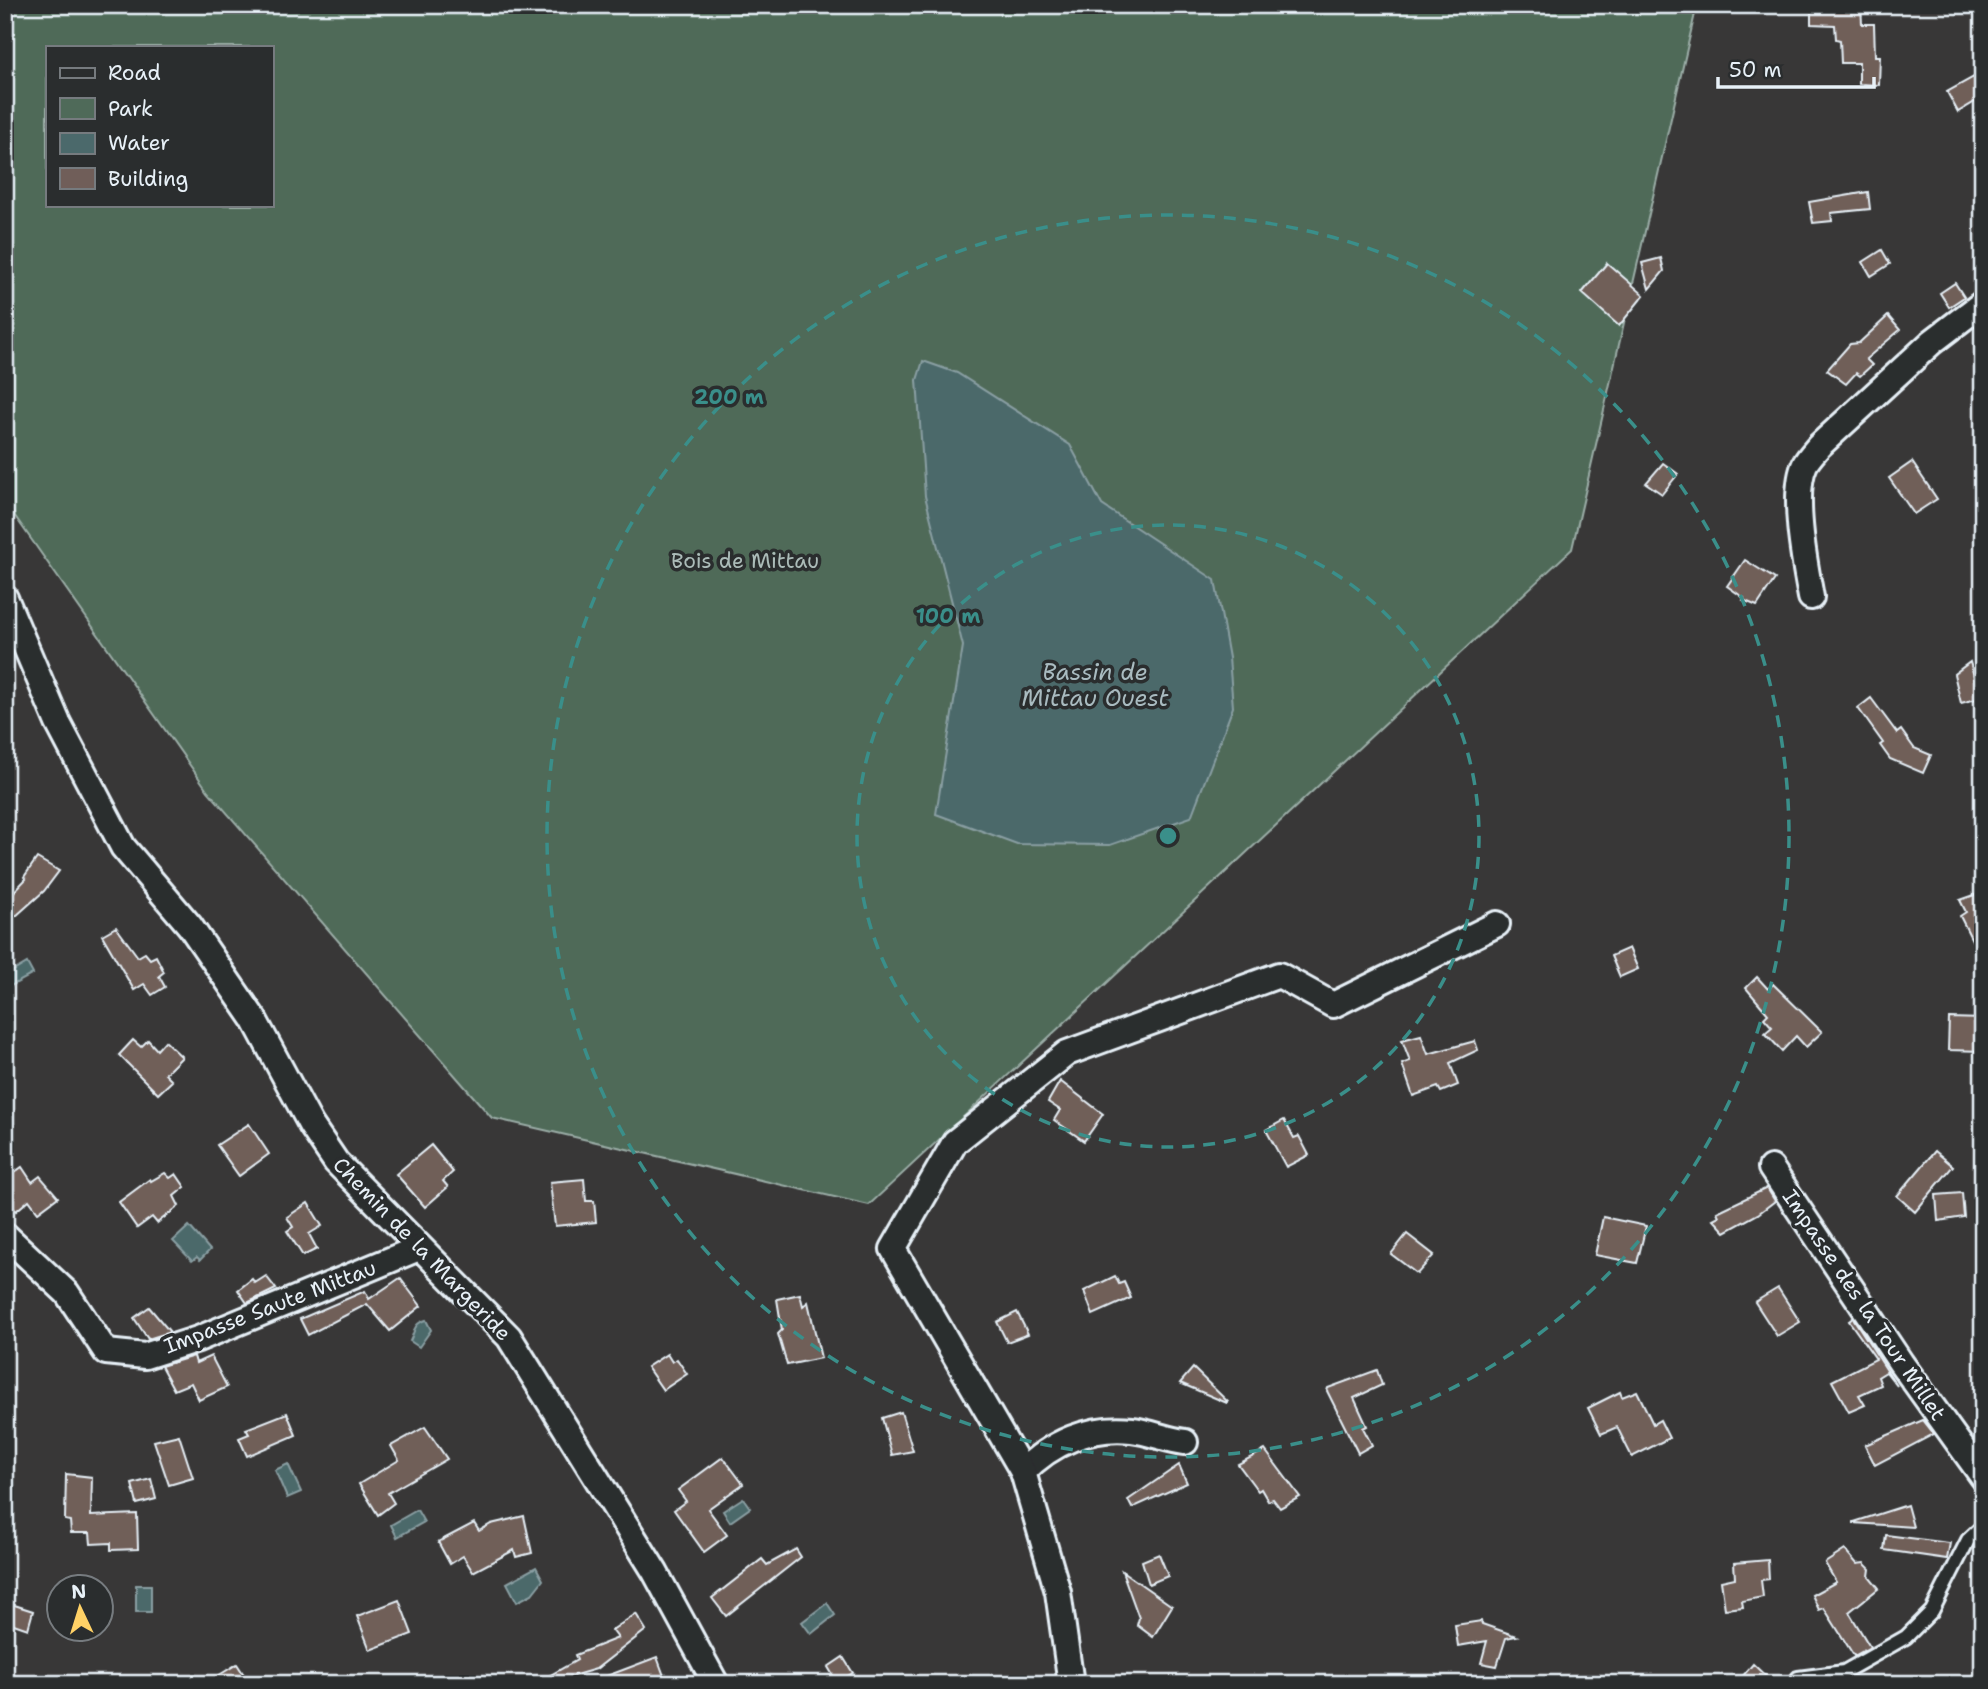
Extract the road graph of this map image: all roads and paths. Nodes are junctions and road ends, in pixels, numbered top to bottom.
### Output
1 (1983, 303) edge
2 (1811, 597) dead end
3 (5, 598) edge
4 (1497, 924) dead end
5 (1771, 1168) dead end
6 (5, 1235) edge
7 (419, 1248) junction
8 (1185, 1442) dead end
9 (1023, 1472) junction
10 (1983, 1477) edge
11 (1983, 1526) edge
12 (1798, 1678) dead end
13 (716, 1684) edge
14 (1071, 1684) edge

1 - 2 street
3 - 7 street, Chemin de la Margeride
4 - 9 street
5 - 10 street, Impasse des la Tour Millet
6 - 7 street, Impasse Saute Mittau
7 - 13 street, Chemin de la Margeride
8 - 9 street
9 - 14 street
11 - 12 lane

